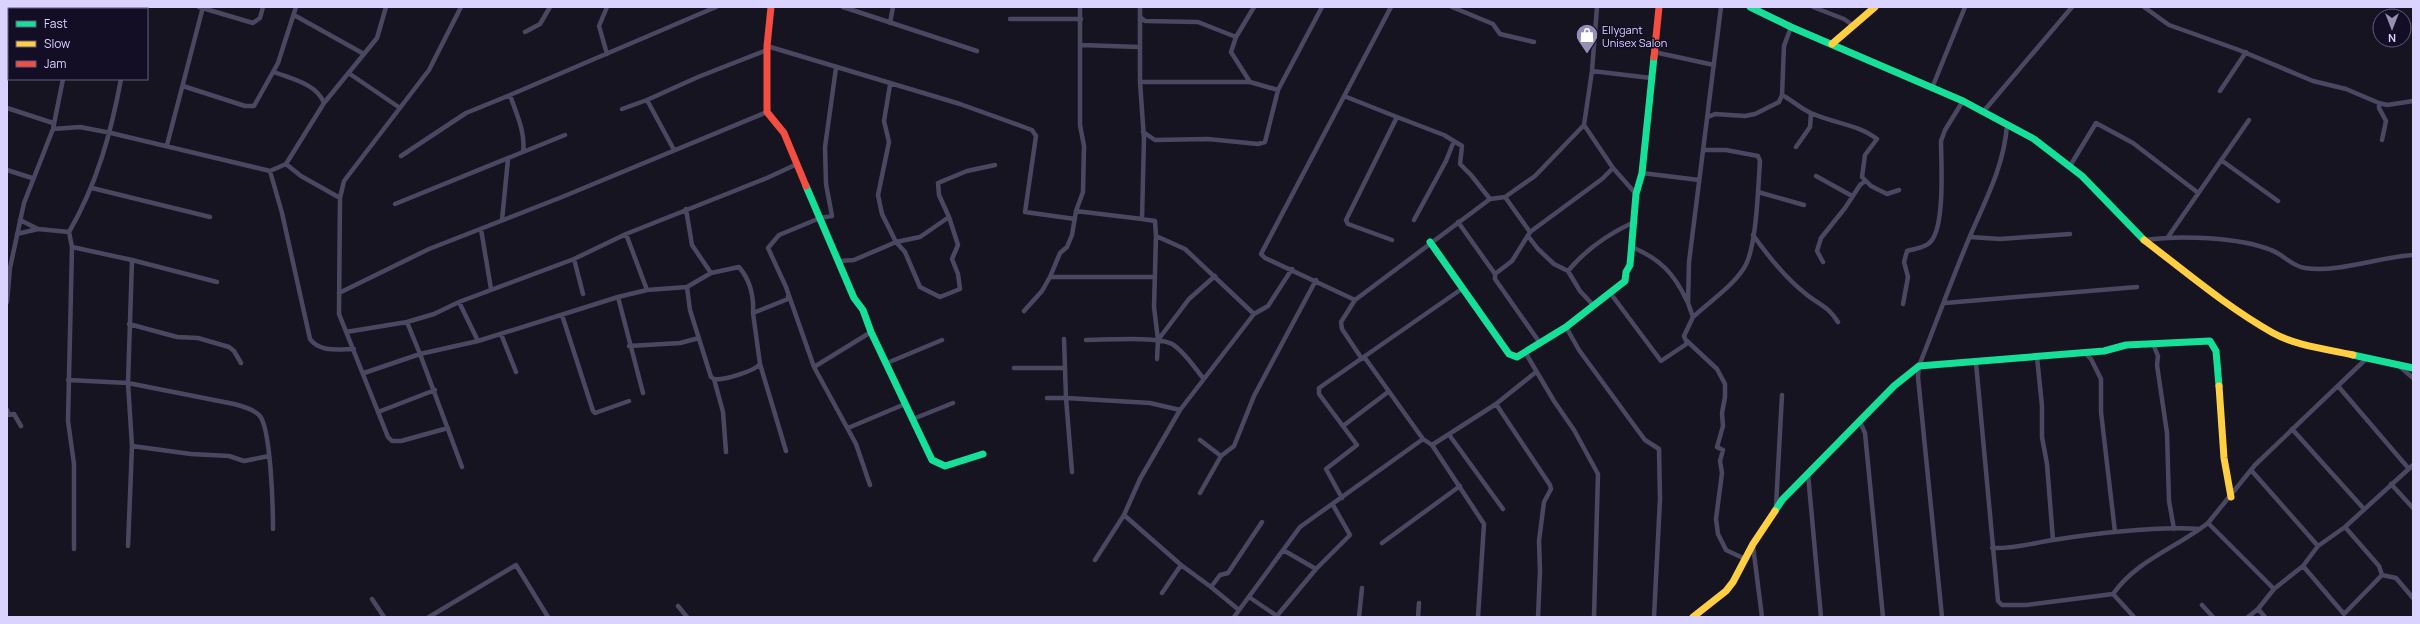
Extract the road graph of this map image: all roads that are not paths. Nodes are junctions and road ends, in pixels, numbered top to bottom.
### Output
1 (202, 7) edge
2 (263, 7) edge
3 (296, 7) edge
4 (386, 7) edge
5 (461, 7) edge
6 (550, 7) edge
7 (607, 7) edge
8 (716, 7) edge
9 (771, 7) edge
10 (843, 7) edge
11 (893, 7) edge
12 (1080, 7) edge
13 (1140, 7) edge
14 (1254, 7) edge
15 (1322, 7) edge
16 (1391, 7) edge
17 (1452, 7) edge
18 (1597, 7) edge
19 (1659, 7) edge
20 (1721, 7) edge
21 (1750, 7) edge
22 (1813, 7) edge
23 (1875, 7) edge
24 (1966, 7) edge
25 (2072, 7) edge
26 (2144, 7) edge
27 (294, 14) junction
28 (1140, 17) junction
29 (1010, 18) dead end
30 (1081, 19) junction
31 (890, 23) junction
32 (1854, 26) junction
33 (1791, 27) junction
34 (525, 32) dead end
35 (1236, 37) junction
36 (1534, 42) dead end
37 (1832, 44) junction
38 (1082, 45) junction
39 (1140, 47) junction
40 (767, 48) junction
41 (977, 51) dead end
42 (1654, 52) junction
43 (2246, 52) junction
44 (364, 54) junction
45 (607, 54) junction
46 (1714, 65) junction
47 (836, 68) junction
48 (1592, 70) junction
49 (274, 72) junction
50 (350, 74) junction
51 (1651, 78) junction
52 (63, 80) edge
53 (121, 80) edge
54 (1140, 82) junction
55 (1250, 82) junction
56 (890, 85) junction
57 (183, 86) junction
58 (1932, 88) junction
59 (1278, 90) junction
60 (2220, 91) dead end
61 (510, 95) junction
62 (1782, 95) junction
63 (1344, 96) junction
64 (647, 100) junction
65 (1963, 101) junction
66 (2413, 101) edge
67 (324, 103) junction
68 (2378, 103) junction
69 (7, 108) edge
70 (400, 108) junction
71 (622, 109) dead end
72 (767, 112) junction
73 (1983, 112) junction
74 (1811, 113) junction
75 (1397, 117) junction
76 (1708, 117) junction
77 (2249, 120) dead end
78 (53, 122) junction
79 (1584, 125) junction
80 (2008, 125) junction
81 (53, 129) junction
82 (1143, 132) junction
83 (111, 133) junction
84 (565, 135) dead end
85 (2382, 140) dead end
86 (1454, 141) junction
87 (167, 145) junction
88 (1796, 147) dead end
89 (674, 150) junction
90 (1703, 150) junction
91 (523, 152) junction
92 (401, 156) dead end
93 (508, 159) junction
94 (2222, 160) junction
95 (286, 164) junction
96 (797, 164) junction
97 (996, 165) dead end
98 (2070, 166) junction
99 (1613, 168) junction
100 (7, 170) edge
101 (270, 171) junction
102 (1642, 173) junction
103 (1816, 176) dead end
104 (32, 178) junction
105 (1698, 180) junction
106 (1865, 181) junction
107 (92, 188) junction
108 (1899, 190) dead end
109 (1758, 192) junction
110 (2197, 192) junction
111 (1636, 194) junction
112 (1852, 196) junction
113 (1505, 197) junction
114 (340, 198) junction
115 (1490, 199) junction
116 (2278, 201) dead end
117 (394, 204) dead end
118 (1804, 205) dead end
119 (686, 210) junction
120 (1076, 211) junction
121 (949, 216) junction
122 (210, 217) dead end
123 (820, 218) junction
124 (1075, 219) junction
125 (1142, 219) junction
126 (20, 220) junction
127 (502, 220) junction
128 (1414, 220) dead end
129 (1458, 222) junction
130 (1634, 222) junction
131 (38, 229) junction
132 (481, 229) junction
133 (69, 232) junction
134 (17, 234) junction
135 (626, 234) junction
136 (1529, 234) junction
137 (2070, 234) dead end
138 (1753, 235) junction
139 (1156, 236) junction
140 (1970, 237) junction
141 (2168, 237) junction
142 (1392, 240) dead end
143 (2144, 240) junction
144 (896, 242) junction
145 (1430, 242) junction
146 (72, 247) junction
147 (1632, 247) junction
148 (2413, 255) edge
149 (574, 259) junction
150 (132, 260) junction
151 (840, 261) junction
152 (1823, 262) dead end
153 (8, 268) edge
154 (1292, 270) junction
155 (1568, 271) junction
156 (711, 273) junction
157 (1495, 274) junction
158 (1215, 276) junction
159 (1050, 277) junction
160 (1155, 277) junction
161 (1316, 280) junction
162 (217, 282) dead end
163 (687, 287) junction
164 (786, 287) junction
165 (2137, 287) dead end
166 (1463, 288) junction
167 (491, 289) junction
168 (647, 290) junction
169 (339, 293) junction
170 (583, 294) dead end
171 (1611, 294) junction
172 (618, 297) junction
173 (1355, 300) junction
174 (7, 302) edge
175 (459, 302) junction
176 (1688, 302) junction
177 (1903, 304) dead end
178 (1945, 304) junction
179 (1594, 306) junction
180 (1024, 311) dead end
181 (753, 313) junction
182 (1254, 314) junction
183 (562, 315) junction
184 (1693, 317) junction
185 (407, 322) junction
186 (1838, 322) dead end
187 (129, 324) junction
188 (1566, 327) junction
189 (346, 332) junction
190 (871, 332) junction
191 (502, 334) junction
192 (699, 338) junction
193 (1064, 338) dead end
194 (942, 340) dead end
195 (1086, 340) dead end
196 (1158, 340) junction
197 (478, 341) junction
198 (1687, 342) junction
199 (1540, 343) junction
200 (2153, 344) junction
201 (629, 346) junction
202 (354, 349) junction
203 (1525, 352) junction
204 (2084, 352) junction
205 (420, 354) junction
206 (2037, 357) junction
207 (1157, 359) dead end
208 (1364, 359) junction
209 (2366, 359) junction
210 (241, 363) dead end
211 (1976, 363) junction
212 (760, 364) junction
213 (887, 364) junction
214 (2398, 365) junction
215 (1919, 366) junction
216 (814, 367) junction
217 (1014, 368) dead end
218 (1065, 368) junction
219 (2413, 368) edge
220 (516, 372) dead end
221 (1536, 372) junction
222 (364, 373) junction
223 (1203, 378) junction
224 (2413, 378) edge
225 (714, 379) junction
226 (68, 380) junction
227 (128, 383) junction
228 (2338, 386) junction
229 (435, 390) junction
230 (1388, 392) junction
231 (643, 393) dead end
232 (1782, 395) dead end
233 (1047, 398) dead end
234 (1066, 398) junction
235 (629, 401) dead end
236 (953, 402) dead end
237 (905, 404) junction
238 (1496, 404) junction
239 (7, 410) edge
240 (1180, 410) junction
241 (378, 412) junction
242 (913, 419) junction
243 (1860, 422) junction
244 (21, 426) dead end
245 (1343, 426) junction
246 (448, 428) junction
247 (848, 428) junction
248 (2292, 430) junction
249 (1450, 436) junction
250 (1423, 439) junction
251 (1200, 440) dead end
252 (1432, 445) junction
253 (132, 446) junction
254 (786, 451) dead end
255 (726, 452) dead end
256 (983, 454) dead end
257 (269, 456) junction
258 (1221, 456) junction
259 (462, 467) dead end
260 (2411, 467) edge
261 (2251, 470) junction
262 (1072, 472) dead end
263 (1808, 474) junction
264 (2391, 484) junction
265 (870, 485) dead end
266 (1460, 486) junction
267 (1200, 494) dead end
268 (2231, 497) junction
269 (1342, 498) junction
270 (1333, 505) junction
271 (1776, 508) junction
272 (2413, 508) edge
273 (1503, 509) dead end
274 (2364, 509) junction
275 (1124, 515) junction
276 (1262, 522) dead end
277 (2208, 524) junction
278 (2344, 527) junction
279 (273, 529) dead end
280 (2174, 529) junction
281 (2200, 529) junction
282 (2115, 532) junction
283 (2053, 540) junction
284 (1382, 543) dead end
285 (1753, 544) junction
286 (128, 546) dead end
287 (2318, 546) junction
288 (1992, 548) junction
289 (74, 549) dead end
290 (1283, 550) junction
291 (1745, 559) junction
292 (1095, 560) dead end
293 (1181, 565) junction
294 (2303, 566) junction
295 (1316, 569) junction
296 (2382, 575) junction
297 (1211, 588) junction
298 (1362, 588) dead end
299 (2274, 589) junction
300 (1162, 594) dead end
301 (2113, 594) junction
302 (1249, 597) junction
303 (2413, 598) edge
304 (372, 599) dead end
305 (1419, 603) dead end
306 (2202, 605) dead end
307 (678, 606) dead end
308 (2258, 609) junction
309 (1239, 610) junction
310 (2346, 616) edge
311 (384, 617) edge
312 (429, 617) edge
313 (548, 617) edge
314 (687, 617) edge
315 (1234, 617) edge
316 (1277, 617) edge
317 (1359, 617) edge
318 (1418, 617) edge
319 (1478, 617) edge
320 (1538, 617) edge
321 (1594, 617) edge
322 (1654, 617) edge
323 (1693, 617) edge
324 (1762, 617) edge
325 (1822, 617) edge
326 (1883, 617) edge
327 (1942, 617) edge
328 (2134, 617) edge
329 (2213, 617) edge
330 (2248, 617) edge
331 (2265, 617) edge

1 - 2 street
1 - 57 street
3 - 27 street
4 - 44 street
5 - 70 street
6 - 34 street
7 - 45 street
8 - 45 street
9 - 40 street
10 - 31 street
11 - 31 street
12 - 30 street
13 - 28 street
14 - 35 street
15 - 59 street
16 - 63 street
17 - 36 street
18 - 48 street
19 - 42 street
20 - 46 street
21 - 33 street
22 - 32 street
23 - 32 street
24 - 58 street
25 - 73 street
26 - 43 street
27 - 44 street
27 - 49 street
28 - 35 street
28 - 39 street
29 - 30 street
30 - 38 street
31 - 41 street
32 - 37 street
33 - 37 street
33 - 62 street
35 - 55 street
37 - 58 street
38 - 39 street
38 - 120 street
39 - 54 street
40 - 47 street
40 - 64 street
40 - 72 street
42 - 46 street
42 - 51 street
43 - 60 street
43 - 68 street
44 - 50 street
45 - 61 street
46 - 76 street
47 - 56 street
47 - 123 street
48 - 51 street
48 - 79 street
49 - 57 street
49 - 67 street
50 - 67 street
50 - 70 street
51 - 102 street
52 - 78 street
53 - 83 street
54 - 55 street
54 - 82 street
55 - 59 street
56 - 124 street
56 - 144 street
57 - 87 street
58 - 65 street
59 - 82 street
61 - 91 street
61 - 92 street
62 - 74 street
62 - 76 street
63 - 75 street
63 - 154 street
64 - 71 street
64 - 89 street
65 - 73 street
65 - 177 street
66 - 68 street
67 - 95 street
68 - 85 street
69 - 78 street
70 - 114 street
72 - 89 street
72 - 96 street
73 - 80 street
74 - 88 street
74 - 106 street
75 - 86 street
75 - 142 street
76 - 90 street
77 - 94 street
78 - 81 street
79 - 99 street
79 - 113 street
80 - 98 street
80 - 140 street
81 - 83 street
81 - 104 street
82 - 125 street
83 - 87 street
83 - 107 street
84 - 91 street
86 - 115 street
86 - 128 street
87 - 101 street
89 - 127 street
90 - 105 street
90 - 109 street
91 - 93 street
93 - 117 street
93 - 127 street
94 - 110 street
94 - 116 street
95 - 101 street
95 - 114 street
96 - 119 street
96 - 123 street
97 - 121 street
98 - 110 street
98 - 143 street
99 - 111 street
99 - 136 street
100 - 104 street
101 - 202 street
102 - 105 street
102 - 111 street
103 - 112 street
104 - 126 street
105 - 176 street
106 - 108 street
106 - 112 street
107 - 122 street
107 - 133 street
109 - 118 street
109 - 138 street
110 - 141 street
111 - 130 street
112 - 152 street
113 - 115 street
113 - 136 street
114 - 169 street
115 - 129 street
119 - 135 street
119 - 156 street
120 - 124 street
120 - 125 street
121 - 144 street
121 - 144 street
123 - 151 street
123 - 164 street
124 - 159 street
125 - 139 street
126 - 131 street
126 - 134 street
127 - 132 street
129 - 145 street
129 - 157 street
130 - 147 street
130 - 155 street
131 - 133 street
131 - 134 street
132 - 167 street
132 - 169 street
133 - 146 street
134 - 153 street
135 - 149 street
135 - 168 street
136 - 155 street
136 - 157 street
137 - 140 street
138 - 184 street
138 - 186 street
139 - 158 street
139 - 160 street
140 - 178 street
141 - 143 street
141 - 148 street
143 - 209 street
144 - 151 street
145 - 166 street
145 - 173 street
146 - 150 street
146 - 226 street
147 - 171 street
147 - 176 street
149 - 167 street
149 - 170 street
150 - 162 street
150 - 187 street
151 - 190 street
153 - 174 street
154 - 161 street
154 - 182 street
155 - 179 street
156 - 163 street
156 - 181 street
157 - 199 street
158 - 182 street
158 - 196 street
159 - 160 street
159 - 180 street
160 - 196 street
161 - 173 street
161 - 258 street
163 - 168 street
163 - 192 street
164 - 181 street
164 - 216 street
165 - 178 street
166 - 203 street
166 - 208 street
167 - 175 street
168 - 172 street
169 - 189 street
171 - 179 street
171 - 198 street
172 - 183 street
172 - 201 street
173 - 208 street
175 - 185 street
175 - 197 street
176 - 184 street
178 - 215 street
179 - 188 street
181 - 212 street
182 - 223 street
183 - 191 street
183 - 235 street
184 - 198 street
185 - 189 street
185 - 205 street
187 - 210 street
187 - 227 street
188 - 199 street
188 - 322 street
189 - 202 street
190 - 213 street
190 - 216 street
191 - 197 street
191 - 220 street
192 - 201 street
192 - 225 street
193 - 218 street
194 - 213 street
195 - 196 street
196 - 207 street
196 - 223 street
197 - 205 street
198 - 291 street
199 - 203 street
200 - 204 street
200 - 268 street
200 - 280 street
201 - 231 street
202 - 222 street
203 - 221 street
204 - 206 street
204 - 282 street
205 - 222 street
205 - 229 street
206 - 211 street
206 - 283 street
208 - 230 street
208 - 245 street
209 - 214 street
209 - 228 street
211 - 215 street
211 - 288 street
212 - 225 street
212 - 254 street
213 - 237 street
214 - 219 street
214 - 224 street
215 - 243 street
215 - 327 street
216 - 247 street
217 - 218 street
218 - 234 street
221 - 238 street
221 - 321 street
222 - 241 street
223 - 240 street
225 - 255 street
226 - 227 street
226 - 289 street
227 - 253 street
227 - 257 street
228 - 248 street
228 - 260 street
229 - 241 street
229 - 246 street
230 - 245 street
230 - 250 street
232 - 271 street
233 - 234 street
234 - 240 street
234 - 262 street
236 - 242 street
237 - 242 street
237 - 247 street
238 - 249 street
238 - 320 street
239 - 244 street
240 - 275 street
241 - 246 street
242 - 256 street
243 - 263 street
243 - 326 street
245 - 269 street
246 - 259 street
247 - 265 street
248 - 261 street
248 - 274 street
249 - 252 street
249 - 273 street
250 - 252 street
250 - 269 street
251 - 258 street
252 - 266 street
253 - 257 street
253 - 286 street
257 - 279 street
258 - 267 street
260 - 264 street
261 - 268 street
261 - 287 street
263 - 271 street
263 - 325 street
264 - 272 street
264 - 274 street
266 - 284 street
266 - 319 street
268 - 277 street
269 - 270 street
270 - 290 street
270 - 295 street
271 - 285 street
274 - 278 street
275 - 292 street
275 - 293 street
276 - 297 street
277 - 281 street
277 - 299 street
278 - 287 street
278 - 296 street
280 - 281 street
280 - 282 street
281 - 301 street
282 - 283 street
283 - 288 street
285 - 291 street
285 - 324 street
287 - 294 street
288 - 301 street
290 - 295 street
290 - 302 street
291 - 323 street
293 - 297 street
293 - 300 street
294 - 299 street
294 - 310 street
295 - 316 street
296 - 303 street
296 - 310 street
297 - 309 street
298 - 317 street
299 - 308 street
301 - 328 street
302 - 309 street
302 - 316 street
304 - 311 street
305 - 318 street
306 - 329 street
307 - 314 street
308 - 330 street
308 - 331 street
309 - 315 street
312 - 313 street

